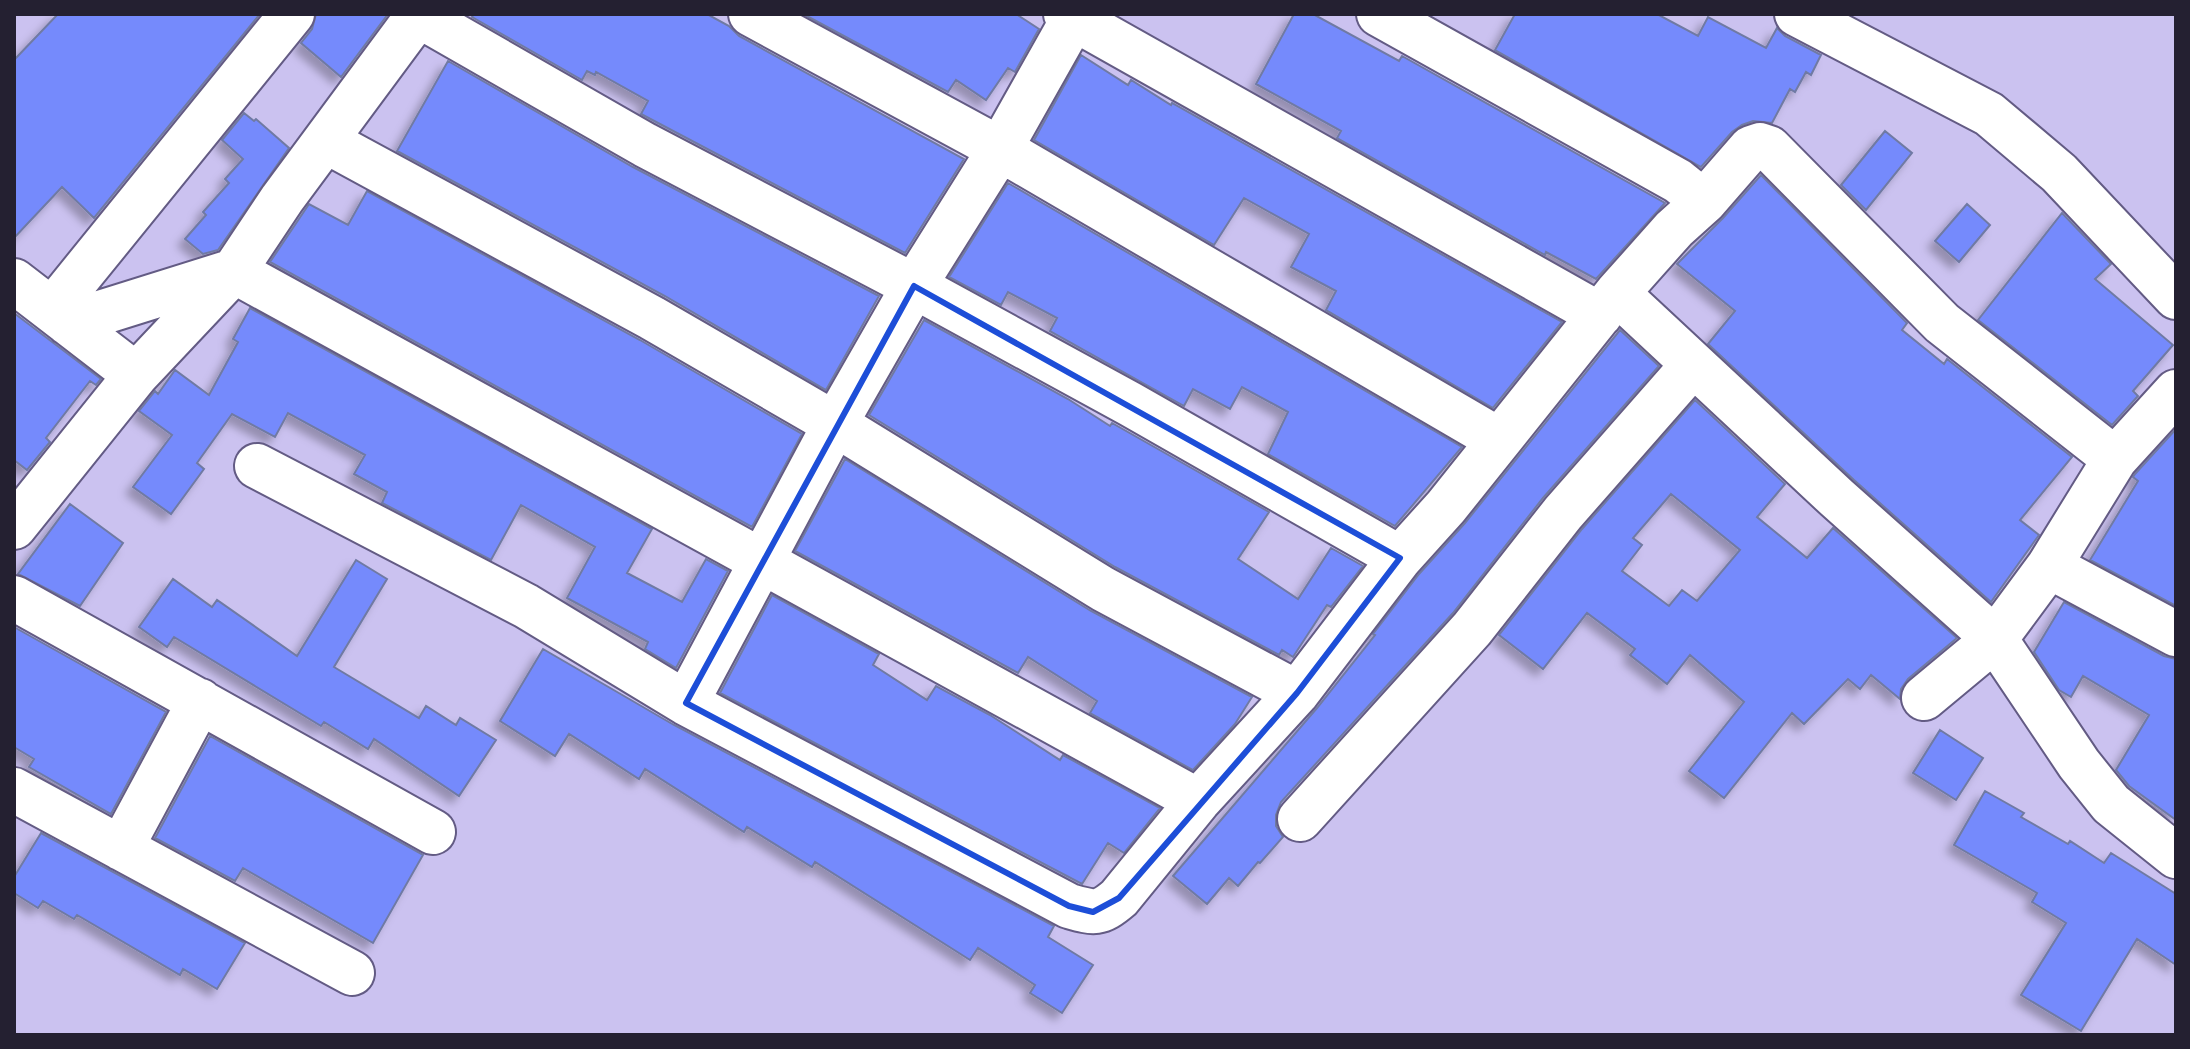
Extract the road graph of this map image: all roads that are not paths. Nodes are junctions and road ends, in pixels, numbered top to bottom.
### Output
1 (292, 14) edge
2 (419, 14) edge
3 (751, 14) edge
4 (1379, 14) edge
5 (1797, 14) edge
6 (1072, 15) edge
7 (326, 141) junction
8 (1000, 149) junction
9 (1704, 202) junction
10 (234, 271) junction
11 (14, 281) edge
12 (914, 286) junction
13 (2176, 297) edge
14 (1608, 304) junction
15 (60, 316) junction
16 (1692, 366) junction
17 (136, 375) junction
18 (2176, 392) edge
19 (835, 424) junction
20 (1499, 440) junction
21 (2115, 459) junction
22 (257, 466) dead end
23 (14, 527) edge
24 (1400, 558) junction
25 (760, 563) junction
26 (2049, 566) junction
27 (14, 598) edge
28 (2176, 634) edge
29 (1995, 639) junction
30 (1297, 693) junction
31 (1924, 698) dead end
32 (200, 701) junction
33 (686, 703) junction
34 (14, 790) edge
35 (1198, 801) junction
36 (1300, 819) dead end
37 (433, 832) dead end
38 (121, 848) junction
39 (2176, 856) edge
40 (352, 973) dead end

1 - 15 street
2 - 7 street
2 - 12 street
3 - 8 street
4 - 9 street
5 - 13 street
6 - 8 street
6 - 14 street
7 - 10 street
7 - 19 street
8 - 12 street
8 - 20 street
9 - 14 street
9 - 21 street
10 - 15 street
10 - 17 street
10 - 25 street
11 - 15 street
12 - 19 street
12 - 24 street
14 - 16 street
14 - 20 street
15 - 17 street
16 - 29 street
16 - 36 street
17 - 23 street
18 - 21 street
19 - 25 street
19 - 30 street
20 - 24 street
21 - 26 street
22 - 33 street
24 - 30 street
25 - 33 street
25 - 35 street
26 - 28 street
26 - 29 street
27 - 32 street
29 - 31 street
29 - 39 street
30 - 35 street
32 - 37 street
32 - 38 street
33 - 35 street
34 - 38 street
38 - 40 street

